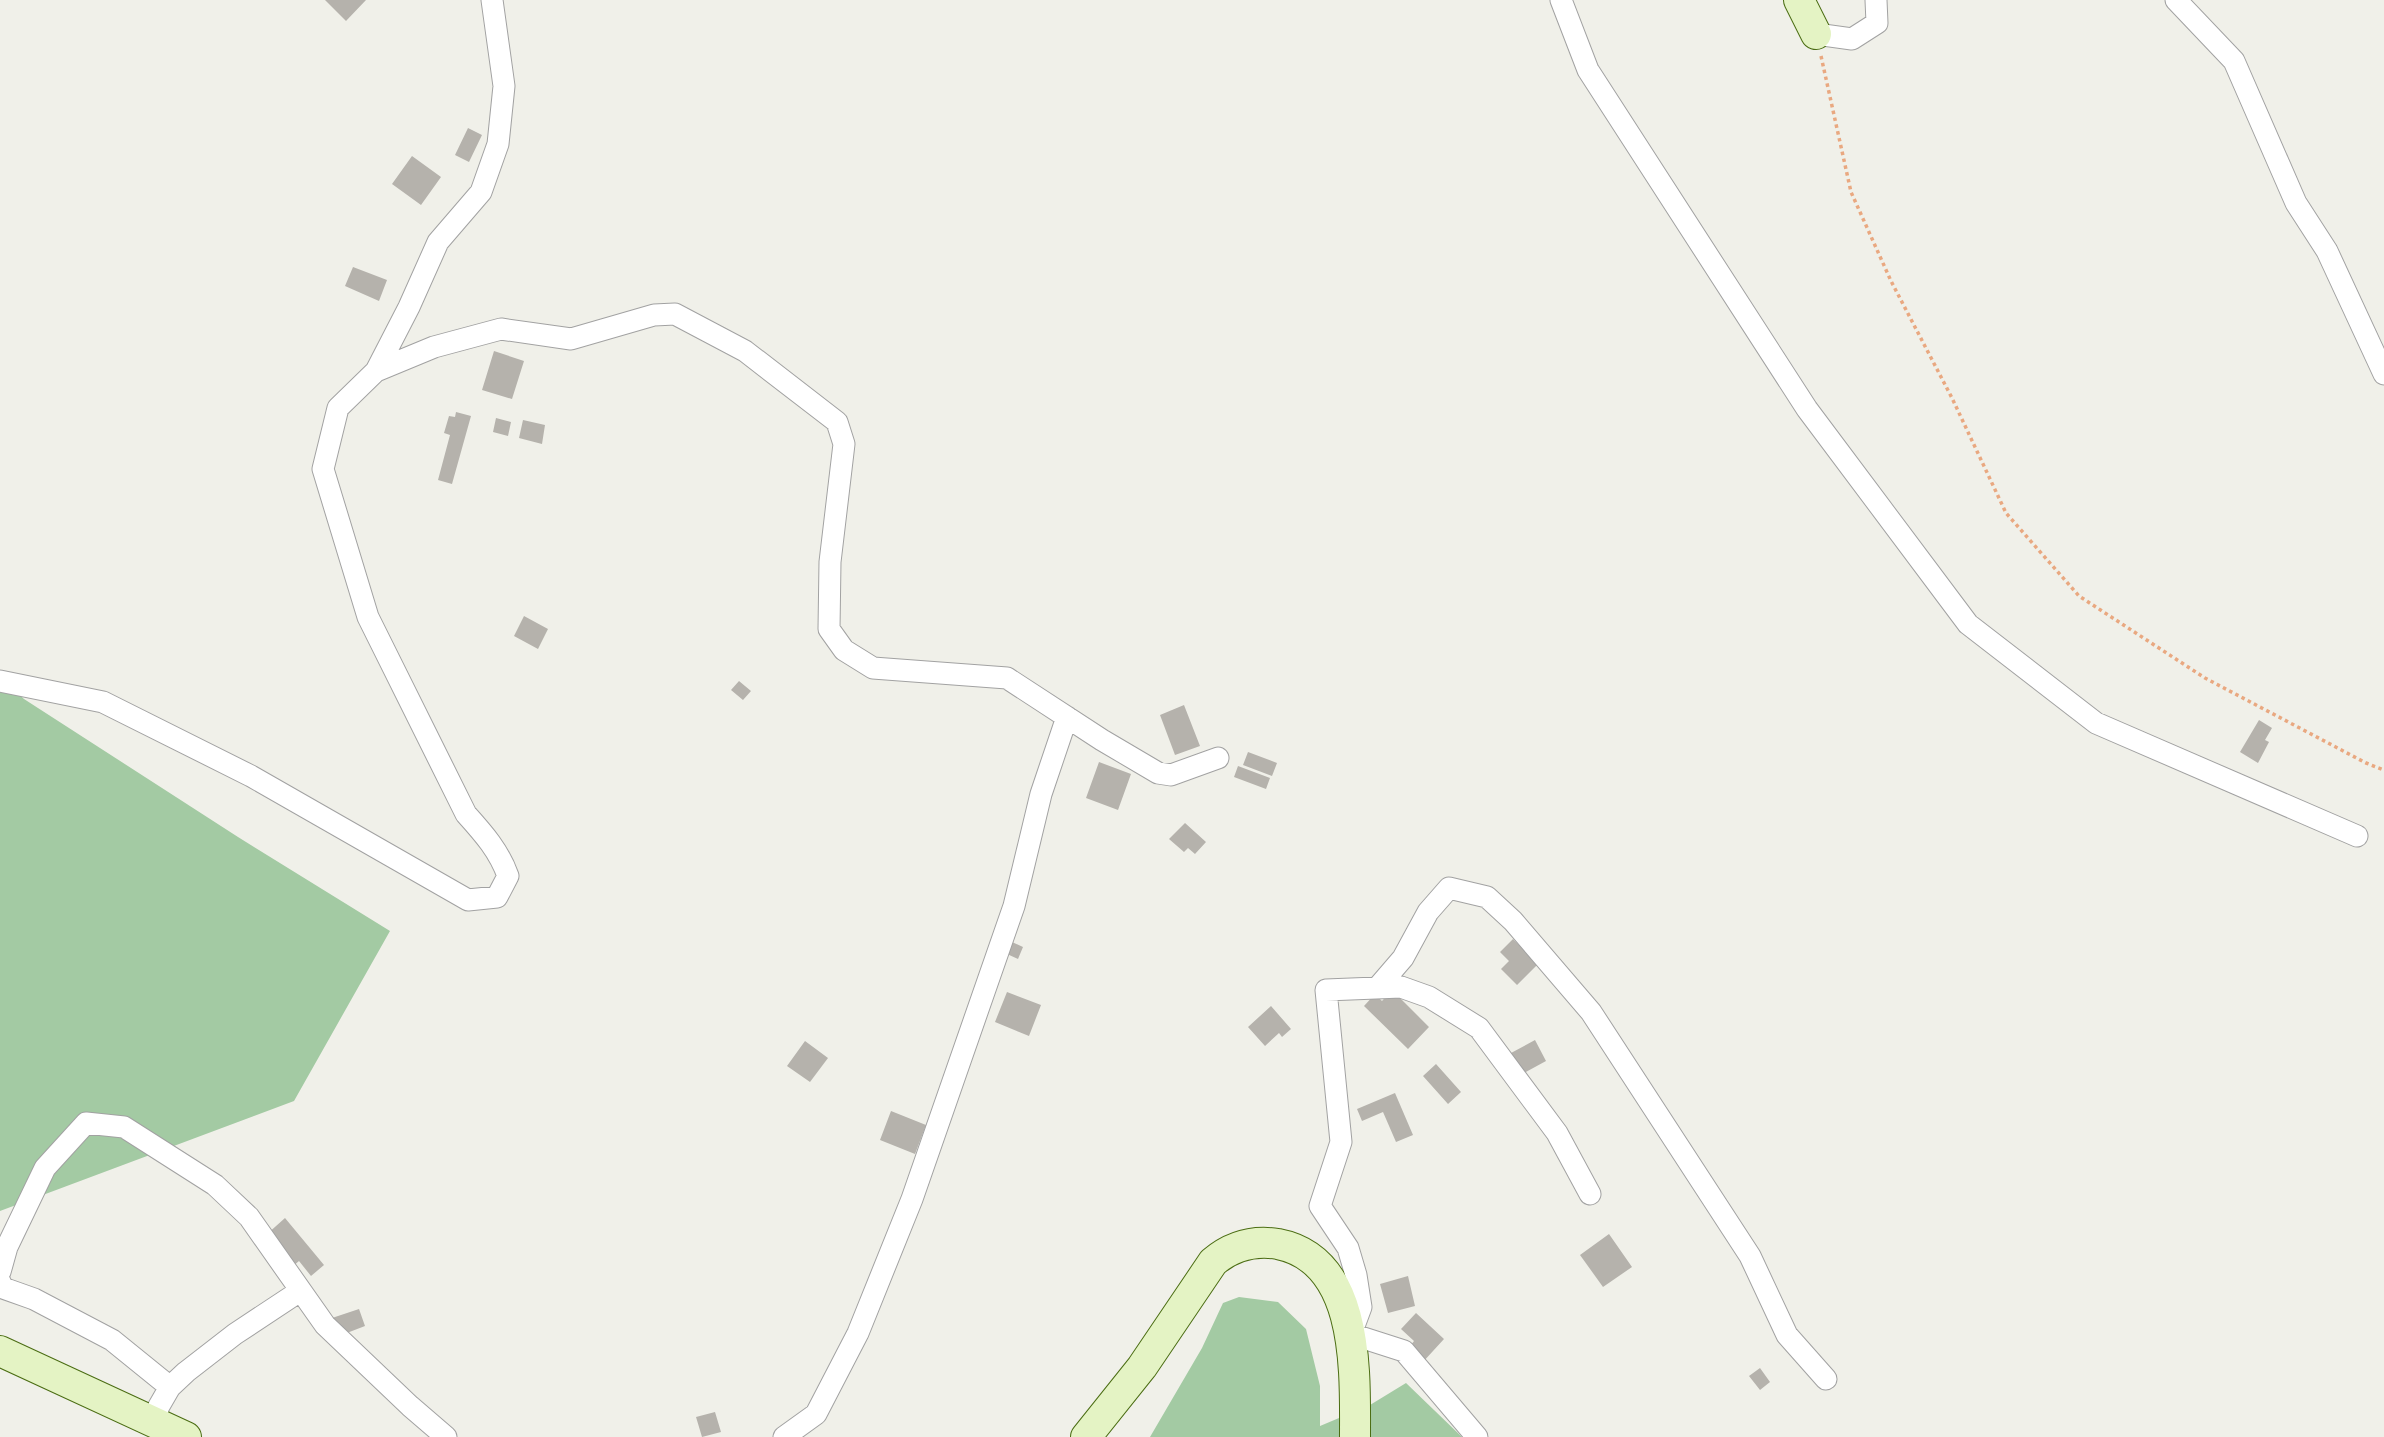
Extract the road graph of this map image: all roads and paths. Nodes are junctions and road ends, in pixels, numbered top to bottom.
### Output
1 (492, 0) edge
2 (1561, 0) edge
3 (1799, 0) edge
4 (1876, 0) edge
5 (2176, 0) edge
6 (1816, 34) junction
7 (376, 370) junction
8 (2384, 374) edge
9 (0, 681) edge
10 (1067, 717) junction
11 (1218, 758) dead end
12 (2384, 770) edge
13 (2357, 836) dead end
14 (1378, 987) junction
15 (1590, 1194) dead end
16 (0, 1272) edge
17 (0, 1282) edge
18 (300, 1291) junction
19 (1351, 1334) junction
20 (0, 1351) edge
21 (0, 1369) edge
22 (1826, 1379) dead end
23 (170, 1387) junction
24 (151, 1430) edge
25 (186, 1437) edge
26 (446, 1437) edge
27 (784, 1437) edge
28 (1086, 1437) edge
29 (1110, 1437) edge
30 (1338, 1437) edge
31 (1354, 1437) edge
32 (1477, 1437) edge

1 - 7 street
2 - 13 street
3 - 6 main road
4 - 6 street
5 - 8 street
6 - 12 path
7 - 9 street
7 - 10 street
10 - 11 street
10 - 27 street
14 - 15 street
14 - 19 street
14 - 22 street
16 - 18 street
17 - 23 street
18 - 23 street
18 - 26 street
19 - 28 main road
19 - 31 main road
19 - 32 street
20 - 24 main road
21 - 24 main road
23 - 24 street
24 - 25 main road
29 - 30 main road

